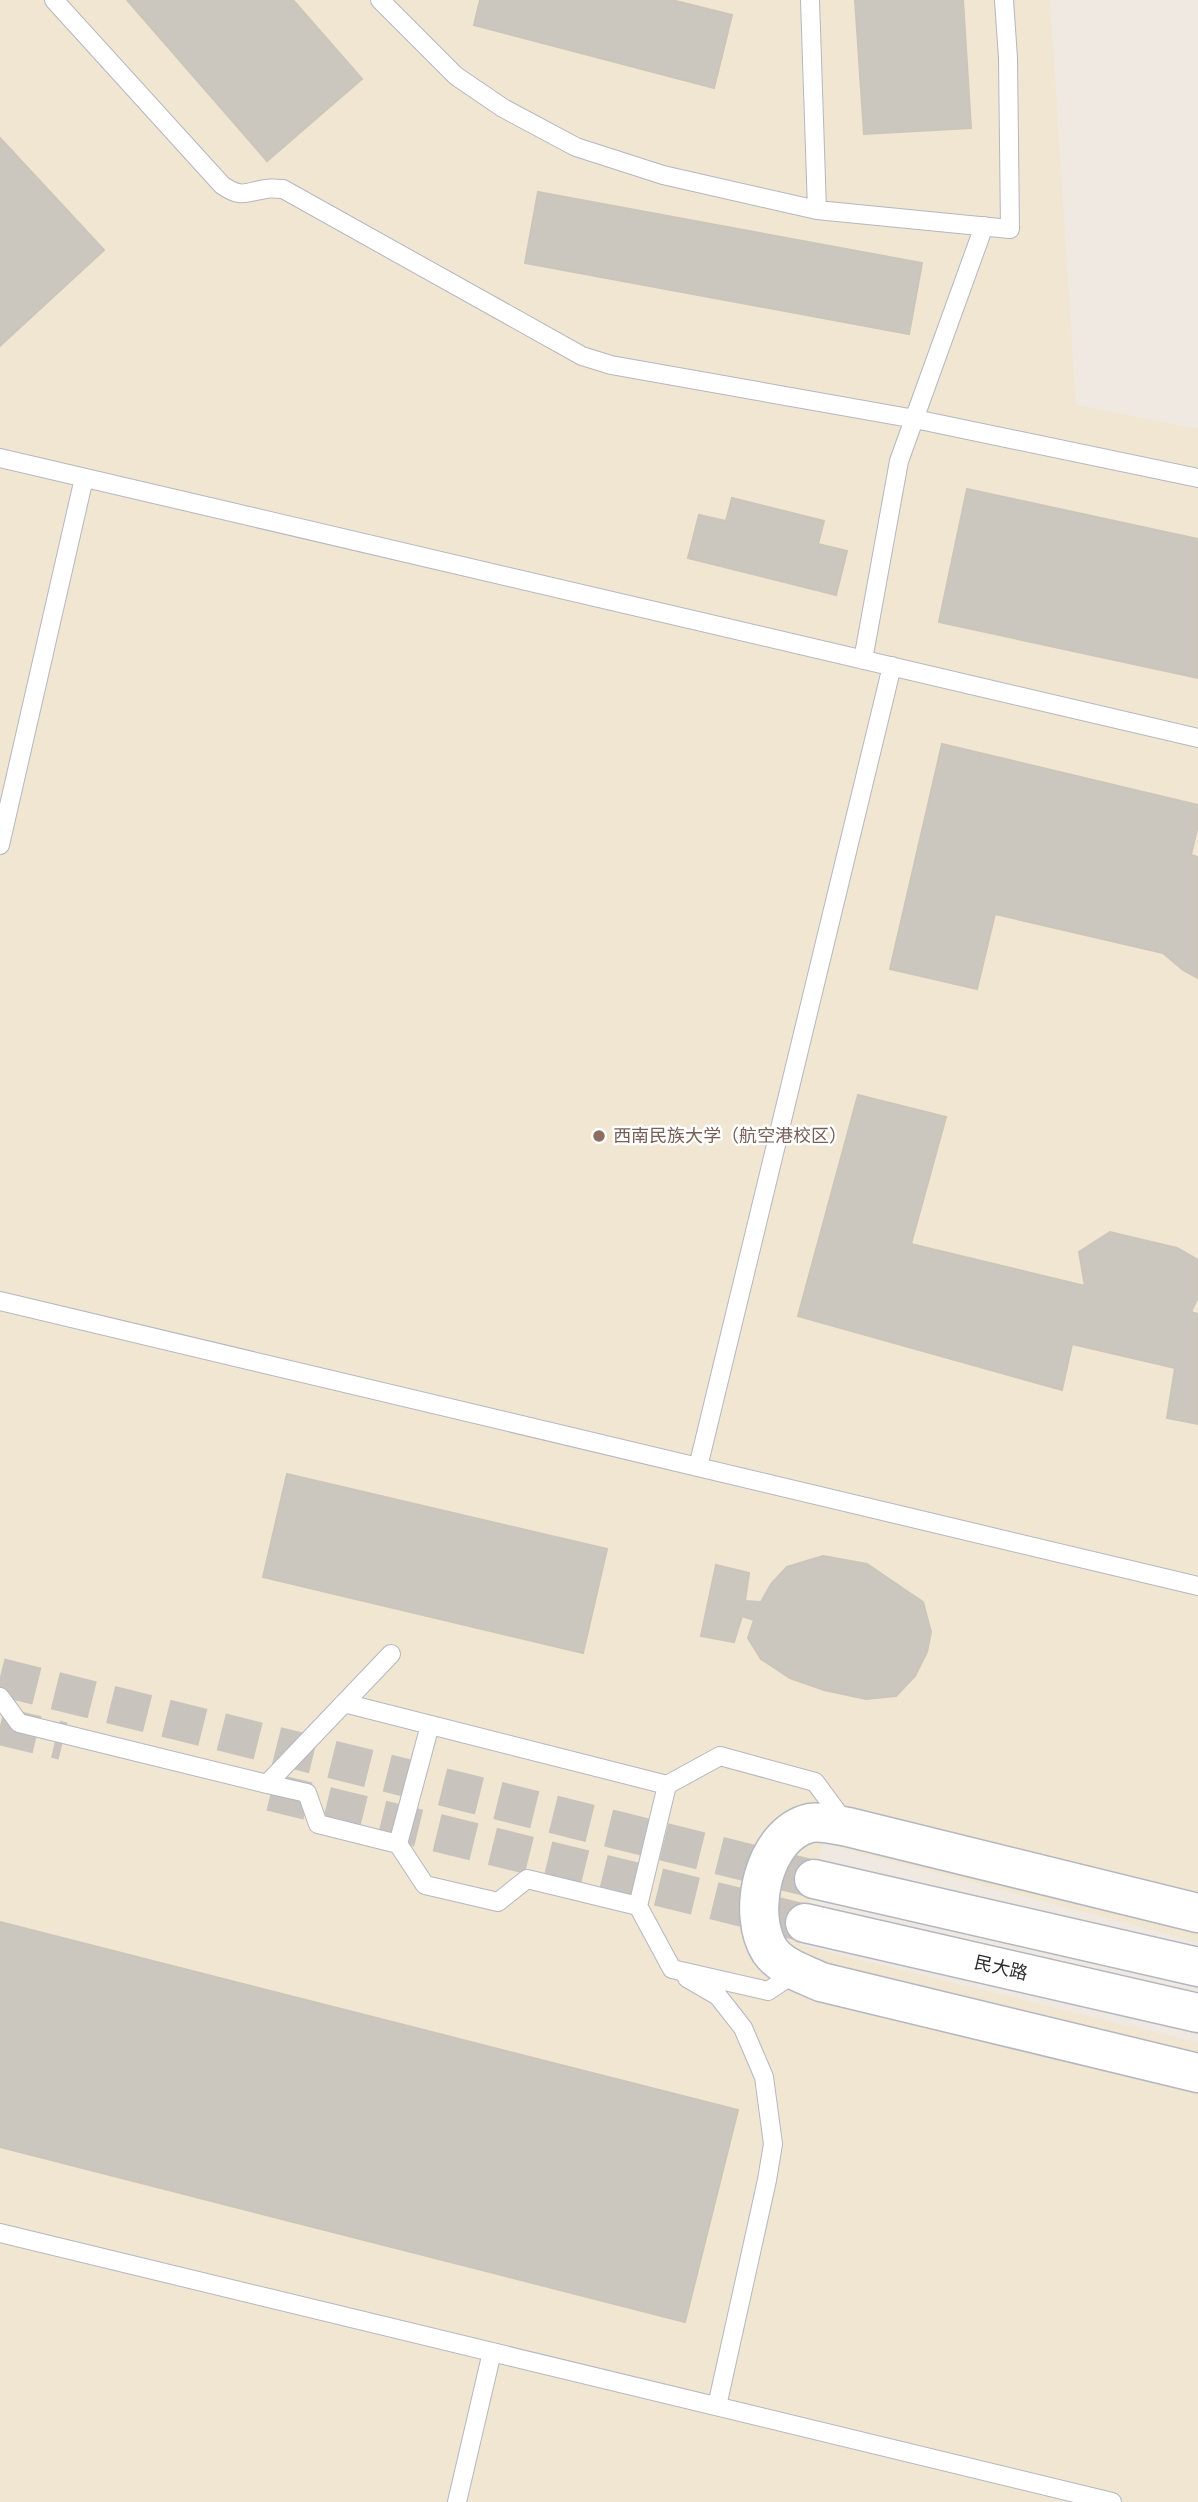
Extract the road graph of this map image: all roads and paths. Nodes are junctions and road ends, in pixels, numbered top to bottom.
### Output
1 (54, 0) edge
2 (380, 0) edge
3 (810, 0) edge
4 (1004, 0) edge
5 (817, 210) junction
6 (984, 226) junction
7 (915, 419) junction
8 (0, 458) edge
9 (84, 478) junction
10 (1198, 478) edge
11 (863, 660) junction
12 (892, 666) junction
13 (1198, 738) edge
14 (0, 845) edge
15 (0, 1301) edge
16 (698, 1467) junction
17 (1198, 1586) edge
18 (391, 1654) dead end
19 (0, 1697) edge
20 (344, 1703) junction
21 (430, 1725) junction
22 (268, 1784) junction
23 (667, 1785) junction
24 (848, 1827) junction
25 (398, 1844) junction
26 (814, 1879) tunnel mouth
27 (638, 1906) junction
28 (1198, 1913) edge
29 (804, 1923) tunnel mouth
30 (1198, 1967) edge
31 (672, 1969) junction
32 (798, 1971) junction
33 (1198, 2013) edge
34 (1198, 2073) edge
35 (0, 2233) edge
36 (492, 2352) junction
37 (717, 2406) junction
38 (457, 2502) edge
39 (1112, 2502) edge

1 - 7 lane
2 - 5 lane
3 - 5 lane
4 - 6 lane
5 - 6 lane
6 - 7 lane
7 - 10 lane
7 - 11 lane
8 - 9 lane
9 - 11 lane
9 - 14 lane
11 - 12 lane
12 - 13 lane
12 - 16 lane
15 - 16 lane
16 - 17 lane
18 - 20 lane
19 - 22 lane
20 - 21 lane
20 - 22 lane
21 - 23 lane
21 - 25 lane
22 - 25 lane
23 - 24 lane
23 - 27 lane
24 - 28 street
24 - 32 street
25 - 27 lane
26 - 30 street
27 - 31 lane
29 - 33 street, 民大路
31 - 32 lane
31 - 37 lane
32 - 34 street
35 - 36 lane
36 - 37 lane
36 - 38 lane
37 - 39 lane

